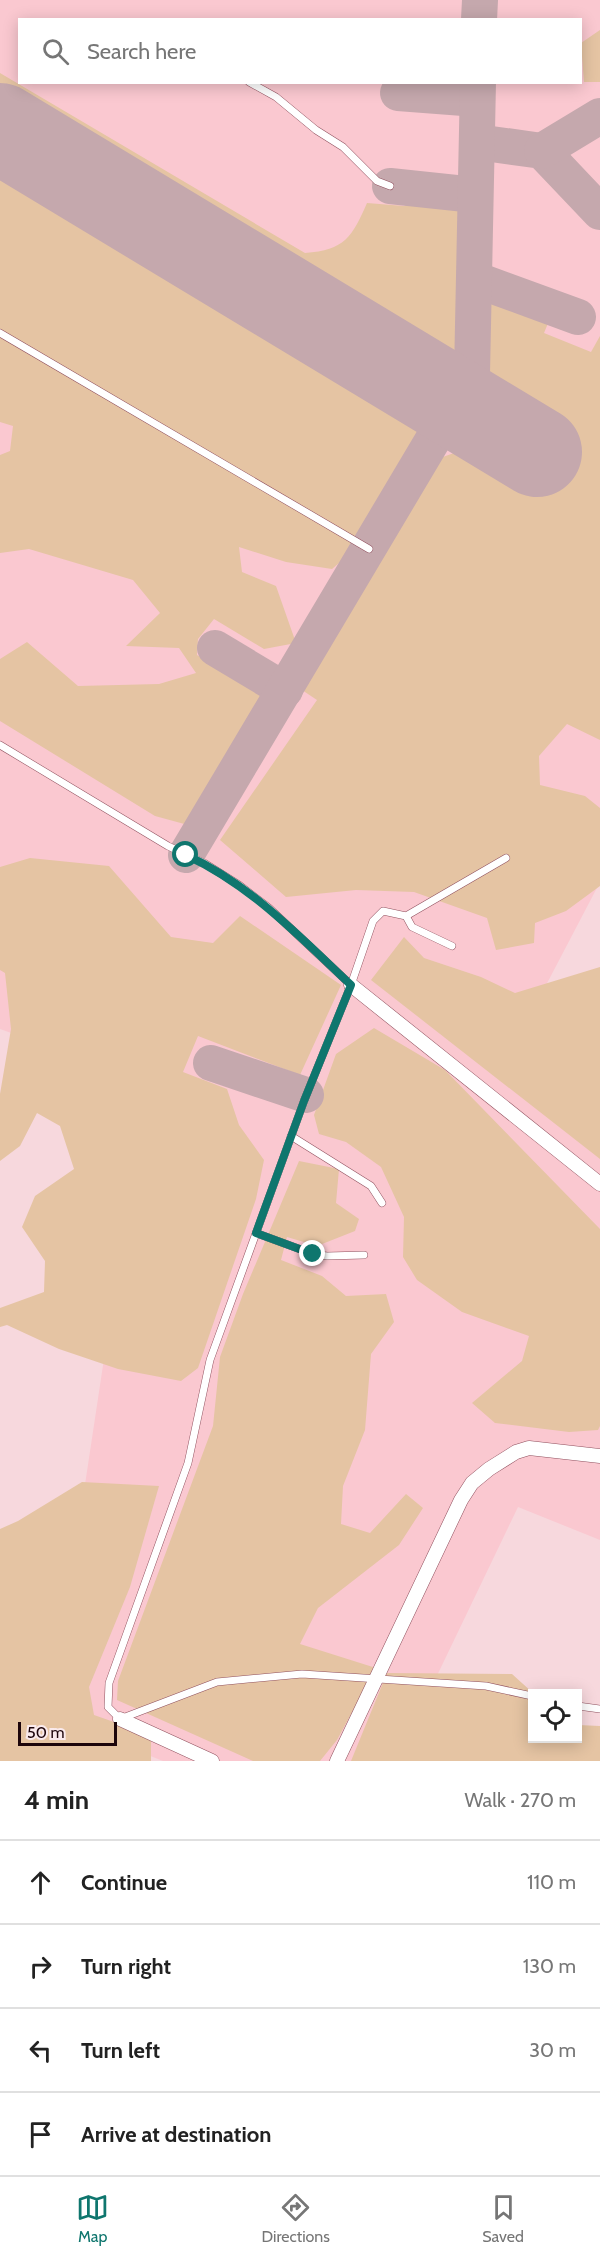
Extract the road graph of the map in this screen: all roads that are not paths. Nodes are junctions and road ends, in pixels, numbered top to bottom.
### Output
1 (253, 84) edge
2 (390, 186) dead end
3 (0, 333) edge
4 (369, 549) dead end
5 (0, 745) edge
6 (506, 858) dead end
7 (406, 916) junction
8 (452, 946) dead end
9 (351, 985) junction
10 (291, 1136) junction
11 (600, 1184) edge
12 (382, 1203) dead end
13 (256, 1233) junction
14 (364, 1255) dead end
15 (600, 1456) edge
16 (376, 1680) junction
17 (528, 1695) edge
18 (582, 1707) edge
19 (600, 1709) edge
20 (120, 1719) junction
21 (212, 1761) edge
22 (337, 1761) edge

1 - 2 lane
3 - 4 lane
5 - 9 lane
6 - 7 lane
7 - 8 lane
7 - 9 lane
9 - 10 lane
9 - 11 street
10 - 12 lane
10 - 13 lane
13 - 14 lane
13 - 20 lane
15 - 16 street
16 - 17 lane
16 - 20 lane
16 - 22 street
18 - 19 lane
20 - 21 street

